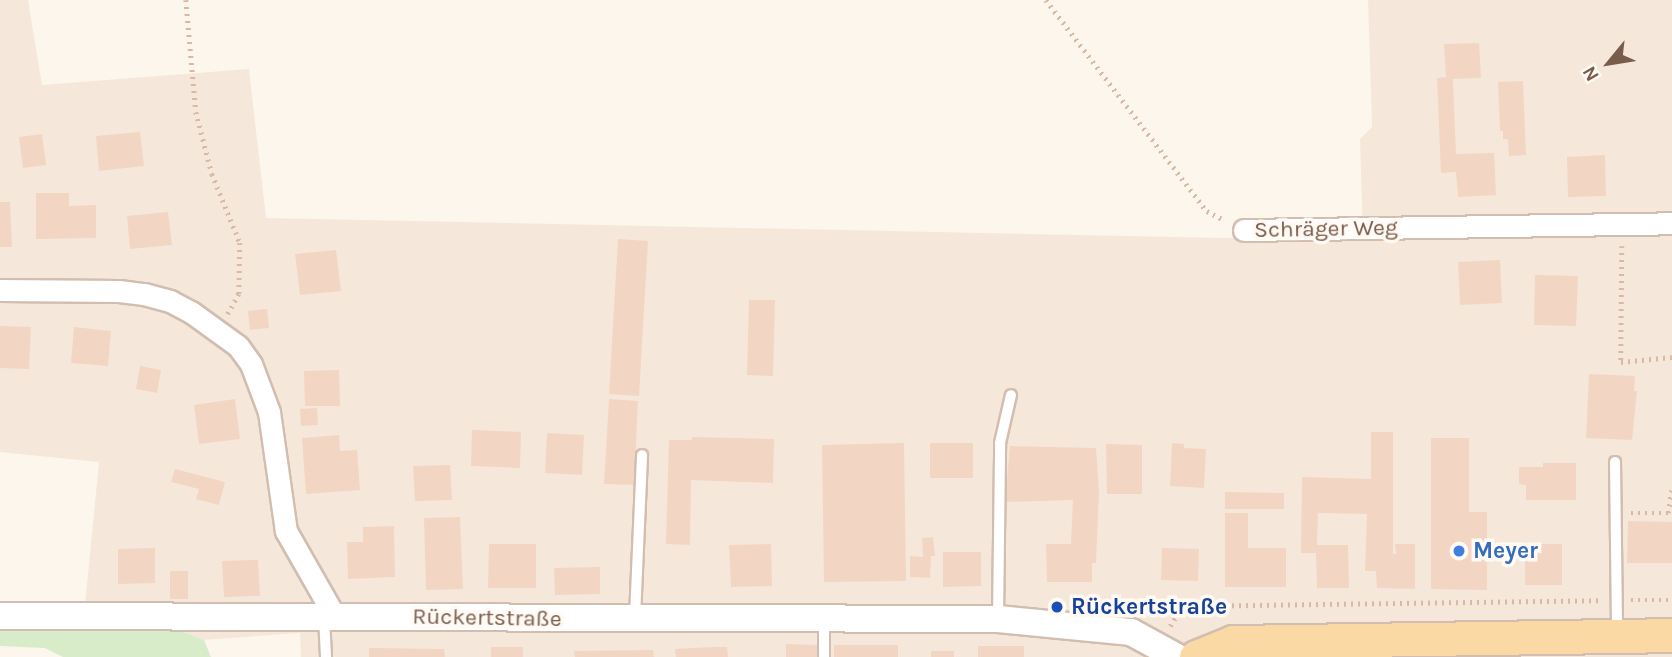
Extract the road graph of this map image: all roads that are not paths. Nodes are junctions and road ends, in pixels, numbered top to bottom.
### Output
1 (1672, 223) edge
2 (1244, 230) road end
3 (0, 290) edge
4 (1012, 395) dead end
5 (642, 455) dead end
6 (1615, 462) dead end
7 (0, 616) edge
8 (824, 616) junction
9 (329, 617) junction
10 (635, 619) junction
11 (998, 619) junction
12 (1617, 635) junction
13 (1672, 635) edge
14 (326, 657) edge
15 (824, 657) edge
16 (1177, 657) edge
17 (1196, 657) edge

1 - 2 street, Schräger Weg
3 - 9 street
4 - 11 lane
5 - 10 lane
6 - 12 lane
7 - 9 street, Rückertstraße
8 - 10 street, Rückertstraße
8 - 11 street, Rückertstraße
8 - 15 lane
9 - 10 street, Rückertstraße
9 - 14 lane
11 - 16 street, Rückertstraße
12 - 13 main road
12 - 17 main road

